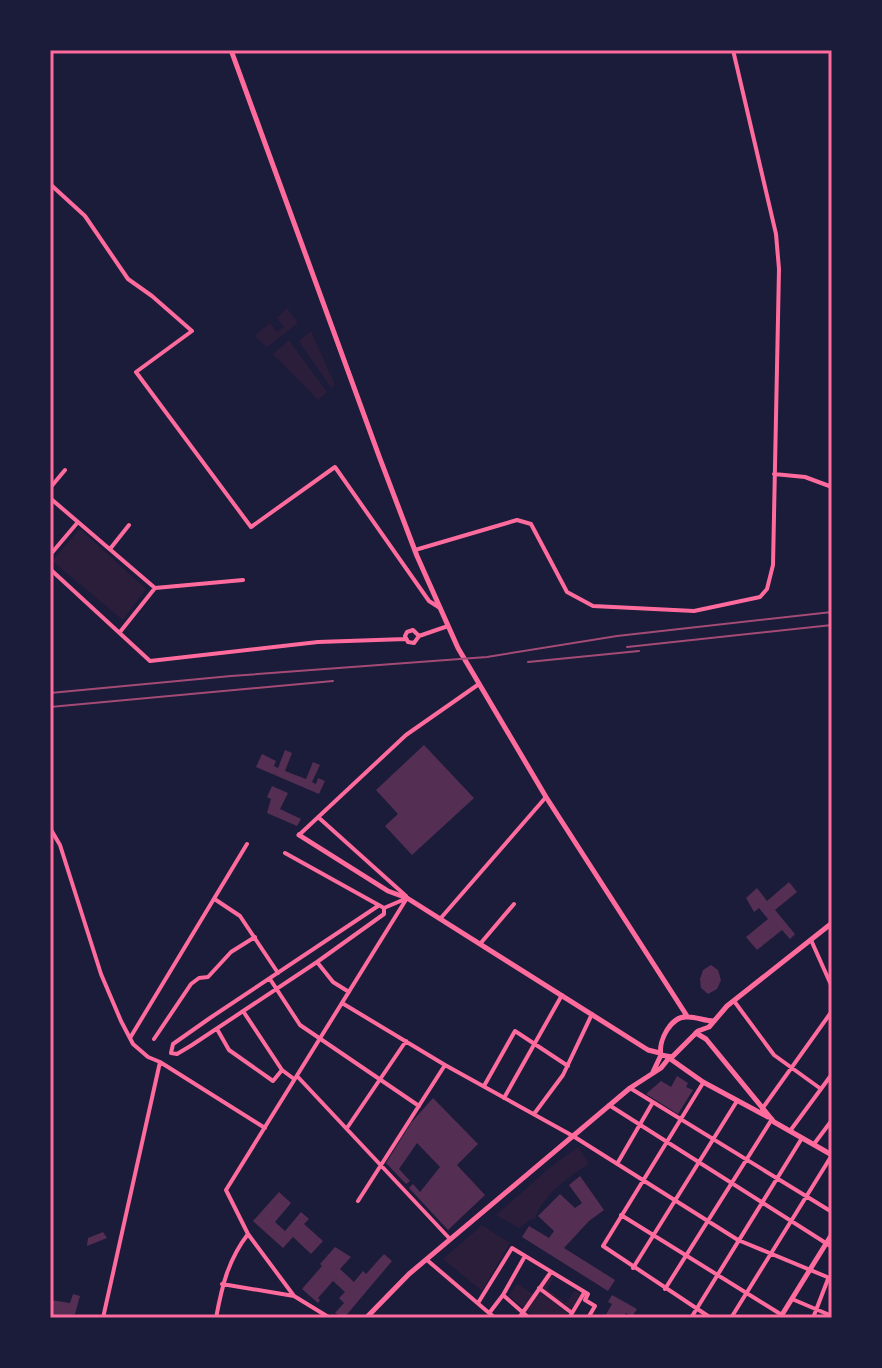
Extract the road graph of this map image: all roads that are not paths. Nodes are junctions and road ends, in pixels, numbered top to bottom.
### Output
1 (231, 50) edge
2 (733, 50) edge
3 (50, 184) edge
4 (65, 470) dead end
5 (774, 474) junction
6 (832, 487) edge
7 (50, 488) edge
8 (50, 498) edge
9 (78, 522) junction
10 (129, 525) dead end
11 (110, 549) junction
12 (415, 550) junction
13 (50, 555) edge
14 (50, 569) edge
15 (243, 580) dead end
16 (155, 588) junction
17 (441, 608) junction
18 (448, 626) junction
19 (120, 632) junction
20 (419, 636) junction
21 (406, 639) junction
22 (479, 684) junction
23 (546, 797) junction
24 (318, 817) junction
25 (50, 828) edge
26 (299, 835) joint
27 (247, 844) dead end
28 (285, 853) dead end
29 (407, 898) junction
30 (215, 900) junction
31 (514, 904) dead end
32 (381, 907) junction
33 (440, 919) junction
34 (832, 923) edge
35 (255, 937) junction
36 (811, 940) junction
37 (480, 944) junction
38 (317, 962) junction
39 (278, 973) junction
40 (270, 979) junction
41 (832, 987) edge
42 (276, 989) junction
43 (349, 992) junction
44 (562, 995) junction
45 (734, 1001) junction
46 (342, 1003) junction
47 (679, 1004) junction
48 (243, 1011) junction
49 (832, 1011) edge
50 (592, 1014) junction
51 (690, 1017) junction
52 (677, 1021) junction
53 (714, 1021) junction
54 (217, 1029) junction
55 (697, 1032) junction
56 (130, 1038) junction
57 (154, 1039) dead end
58 (319, 1039) junction
59 (406, 1041) junction
60 (535, 1044) junction
61 (660, 1044) junction
62 (644, 1046) junction
63 (171, 1053) junction
64 (661, 1054) junction
65 (669, 1058) junction
66 (160, 1062) junction
67 (445, 1065) junction
68 (568, 1066) junction
69 (791, 1068) junction
70 (282, 1070) junction
71 (652, 1073) junction
72 (832, 1074) edge
73 (296, 1078) junction
74 (380, 1080) junction
75 (703, 1082) junction
76 (484, 1087) junction
77 (630, 1088) junction
78 (821, 1089) junction
79 (504, 1098) junction
80 (737, 1101) junction
81 (653, 1102) junction
82 (609, 1105) junction
83 (419, 1106) junction
84 (762, 1109) junction
85 (534, 1114) junction
86 (680, 1118) junction
87 (772, 1119) junction
88 (832, 1120) edge
89 (639, 1124) junction
90 (265, 1128) junction
91 (347, 1128) junction
92 (790, 1131) junction
93 (573, 1136) junction
94 (713, 1137) junction
95 (802, 1138) junction
96 (666, 1140) junction
97 (814, 1145) junction
98 (832, 1155) edge
99 (747, 1159) junction
100 (699, 1162) junction
101 (617, 1164) junction
102 (381, 1165) junction
103 (777, 1178) junction
104 (642, 1180) junction
105 (732, 1184) junction
106 (807, 1197) junction
107 (358, 1201) dead end
108 (675, 1201) junction
109 (762, 1202) junction
110 (832, 1212) edge
111 (621, 1215) junction
112 (791, 1220) junction
113 (708, 1222) junction
114 (248, 1234) junction
115 (832, 1234) edge
116 (654, 1236) junction
117 (450, 1239) junction
118 (738, 1240) junction
119 (829, 1245) edge
120 (771, 1254) junction
121 (687, 1255) junction
122 (525, 1256) junction
123 (427, 1260) junction
124 (633, 1268) junction
125 (810, 1270) junction
126 (551, 1272) junction
127 (717, 1274) junction
128 (830, 1279) edge
129 (222, 1284) junction
130 (539, 1288) junction
131 (665, 1289) junction
132 (584, 1293) junction
133 (748, 1293) junction
134 (503, 1295) junction
135 (294, 1296) junction
136 (792, 1299) junction
137 (478, 1303) junction
138 (696, 1309) junction
139 (816, 1310) junction
140 (490, 1313) junction
141 (571, 1315) edge
142 (521, 1316) edge
143 (781, 1316) edge
144 (832, 1316) edge
145 (103, 1318) edge
146 (216, 1318) edge
147 (330, 1318) edge
148 (366, 1318) edge
149 (495, 1318) edge
150 (529, 1318) edge
151 (588, 1318) edge
152 (691, 1318) edge
153 (711, 1318) edge
154 (731, 1318) edge
155 (813, 1318) edge

1 - 12 main road
2 - 5 street
3 - 17 street
4 - 7 street
5 - 6 street
5 - 12 street
8 - 9 street
9 - 11 street
9 - 13 street
10 - 11 street
11 - 16 street
12 - 17 main road
14 - 19 street
15 - 16 street
16 - 19 street
17 - 18 main road
18 - 20 street
18 - 22 main road
19 - 21 street
20 - 21 street
20 - 21 street
22 - 23 main road
22 - 24 street
23 - 33 street
23 - 47 main road
24 - 26 street
24 - 29 street
25 - 56 street
26 - 29 main road
27 - 30 street
28 - 32 street
29 - 32 street
29 - 33 main road
29 - 43 street
30 - 35 street
30 - 56 street
31 - 37 street
32 - 38 street
32 - 39 street
33 - 37 main road
34 - 36 main road
35 - 39 street
35 - 57 street
36 - 41 street
36 - 45 main road
37 - 44 main road
38 - 42 street
38 - 43 street
39 - 40 street
40 - 42 street
40 - 63 street
42 - 48 street
42 - 58 street
43 - 46 street
44 - 50 main road
44 - 60 street
45 - 53 main road
45 - 69 street
46 - 58 street
46 - 59 street
47 - 51 main road
47 - 52 main road
48 - 54 street
48 - 70 street
49 - 69 street
50 - 62 main road
50 - 68 street
51 - 52 main road
51 - 53 main road
51 - 55 main road
52 - 61 main road
53 - 55 main road
54 - 63 street
54 - 70 street
55 - 65 main road
55 - 84 main road
56 - 66 street
58 - 73 street
58 - 74 street
59 - 67 street
59 - 74 street
60 - 68 street
60 - 76 street
60 - 79 street
61 - 62 main road
61 - 64 main road
62 - 64 main road
63 - 66 street
64 - 65 main road
64 - 71 main road
65 - 71 main road
65 - 75 main road
66 - 90 street
66 - 145 street
67 - 76 street
67 - 83 street
68 - 85 street
69 - 78 street
69 - 84 street
70 - 73 street
71 - 77 main road
72 - 78 street
73 - 90 street
73 - 91 street
74 - 83 street
74 - 91 street
75 - 80 main road
75 - 86 street
76 - 79 street
77 - 81 street
77 - 82 main road
78 - 92 street
79 - 85 street
80 - 87 main road
80 - 94 street
81 - 86 street
81 - 89 street
82 - 89 street
82 - 93 main road
83 - 102 street
84 - 87 main road
85 - 93 street
86 - 94 street
86 - 96 street
87 - 92 main road
87 - 99 street
88 - 97 street
89 - 96 street
89 - 101 street
90 - 114 street
91 - 102 street
92 - 95 main road
93 - 101 street
93 - 117 main road
94 - 99 street
94 - 100 street
95 - 97 main road
95 - 103 street
96 - 100 street
96 - 104 street
97 - 98 main road
98 - 106 street
99 - 103 street
99 - 105 street
100 - 105 street
100 - 108 street
101 - 104 street
102 - 107 street
102 - 117 street
103 - 106 street
103 - 109 street
104 - 108 street
104 - 111 street
105 - 109 street
105 - 113 street
106 - 110 street
106 - 112 street
108 - 113 street
108 - 116 street
109 - 112 street
109 - 118 street
111 - 116 street
111 - 124 street
112 - 119 street
112 - 120 street
113 - 118 street
113 - 121 street
114 - 129 street
114 - 135 street
115 - 119 main road
116 - 121 street
116 - 124 street
117 - 123 main road
118 - 120 street
118 - 127 street
119 - 125 main road
120 - 125 street
120 - 133 street
121 - 127 street
121 - 131 street
122 - 126 street
122 - 134 street
122 - 137 street
123 - 137 street
123 - 148 main road
124 - 131 street
125 - 128 street
125 - 136 main road
126 - 130 street
126 - 132 street
127 - 133 street
127 - 138 street
128 - 139 street
129 - 135 street
129 - 146 street
130 - 141 street
130 - 142 street
131 - 138 street
132 - 141 street
132 - 151 street
133 - 143 street
133 - 154 street
134 - 140 street
134 - 142 street
135 - 147 street
136 - 139 street
136 - 143 main road
137 - 140 street
138 - 152 street
138 - 153 street
139 - 144 street
139 - 155 street
140 - 149 street
142 - 150 street

